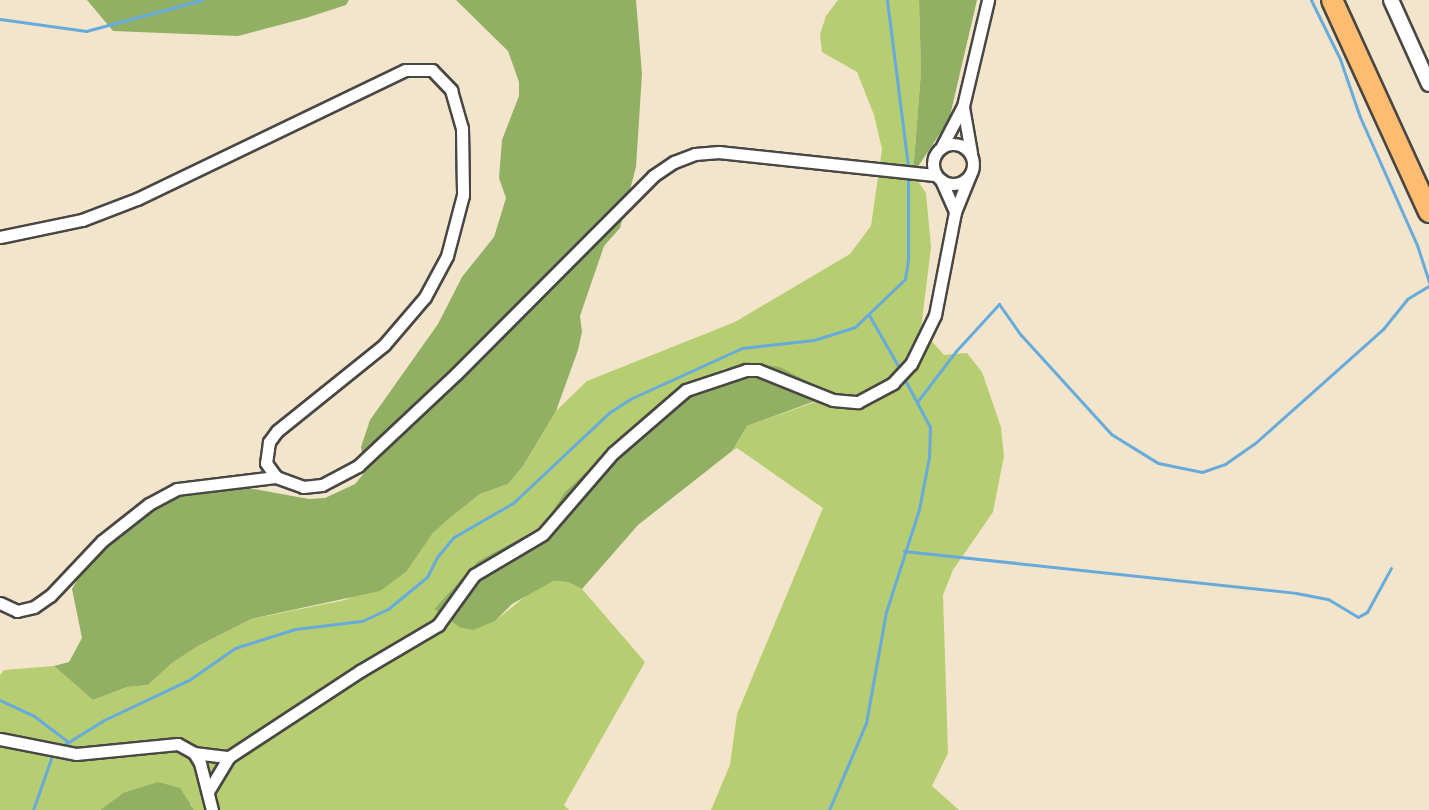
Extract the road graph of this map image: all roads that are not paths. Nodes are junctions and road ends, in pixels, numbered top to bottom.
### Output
1 (988, 0) edge
2 (1332, 0) edge
3 (1344, 0) edge
4 (1391, 0) edge
5 (1429, 84) edge
6 (963, 106) junction
7 (942, 146) junction
8 (933, 159) junction
9 (973, 160) junction
10 (903, 170) junction
11 (970, 175) junction
12 (938, 178) junction
13 (1429, 184) edge
14 (955, 212) junction
15 (1429, 212) edge
16 (0, 237) edge
17 (276, 477) junction
18 (0, 603) edge
19 (0, 739) edge
20 (194, 753) junction
21 (229, 757) junction
22 (209, 790) junction
23 (212, 810) edge

1 - 6 street
2 - 15 highway
3 - 13 highway
4 - 5 street
6 - 7 street
6 - 9 street
7 - 8 street
7 - 9 street
8 - 10 street
8 - 12 street
9 - 11 street
10 - 12 street
10 - 17 street
11 - 12 street
11 - 14 street
12 - 14 street
14 - 21 street
16 - 17 street
17 - 18 street
19 - 20 street
20 - 21 street
20 - 22 street
21 - 22 street
22 - 23 street

